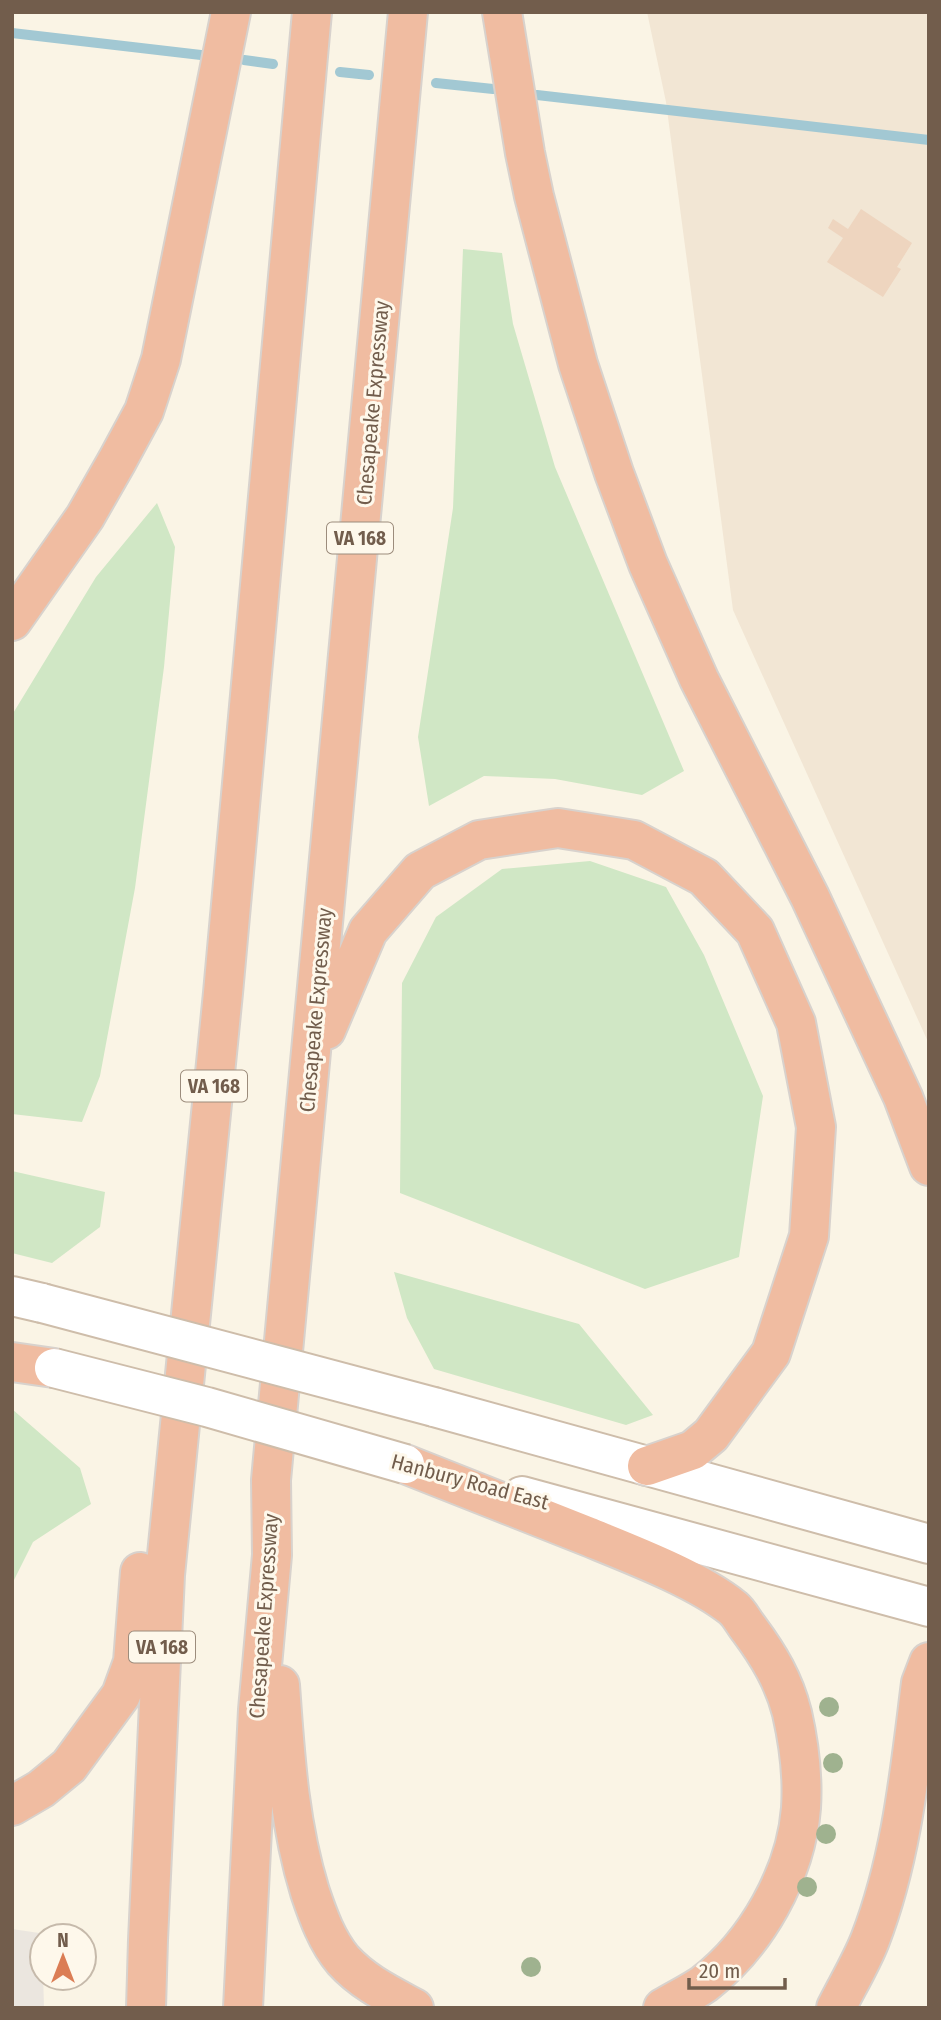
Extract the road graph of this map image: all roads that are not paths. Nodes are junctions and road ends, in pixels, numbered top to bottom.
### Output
1 (231, 12) edge
2 (312, 12) edge
3 (408, 12) edge
4 (502, 12) edge
5 (12, 621) edge
6 (311, 1065) junction
7 (929, 1166) edge
8 (195, 1289) junction
9 (27, 1300) edge
10 (12, 1356) edge
11 (12, 1362) edge
12 (54, 1368) junction
13 (405, 1464) junction
14 (647, 1466) junction
15 (929, 1544) edge
16 (272, 1555) junction
17 (929, 1607) edge
18 (929, 1662) edge
19 (12, 1806) edge
20 (146, 2008) edge
21 (243, 2008) edge
22 (414, 2008) edge
23 (663, 2008) edge
24 (836, 2008) edge

1 - 5 highway
2 - 8 highway, VA 168
3 - 6 highway, Chesapeake Expressway / VA 168
4 - 7 highway
6 - 14 highway
6 - 16 highway, Chesapeake Expressway / VA 168
8 - 19 highway
8 - 20 highway, VA 168
9 - 14 main road, bridge
10 - 12 main road, Hanbury Road East
11 - 12 highway
12 - 13 main road, Hanbury Road East, bridge
13 - 17 main road, Hanbury Road East
13 - 23 highway
14 - 15 main road
16 - 21 highway, Chesapeake Expressway / VA 168
16 - 22 highway
18 - 24 highway

